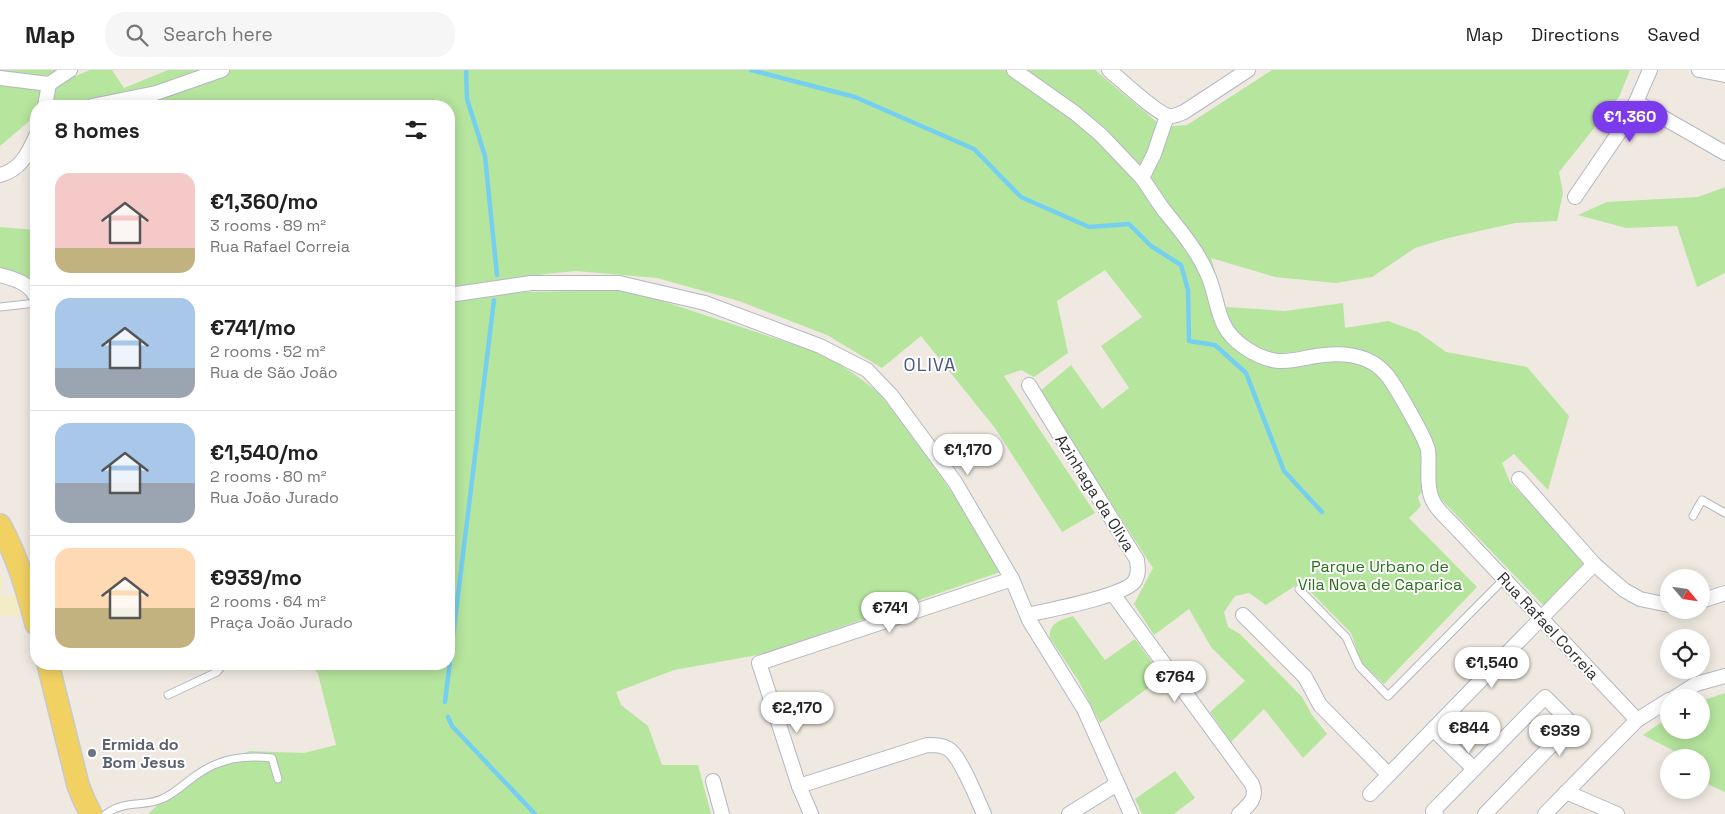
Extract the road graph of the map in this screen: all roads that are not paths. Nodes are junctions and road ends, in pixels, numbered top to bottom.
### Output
1 (70, 70) edge
2 (222, 70) edge
3 (1014, 70) edge
4 (1109, 70) edge
5 (1248, 70) edge
6 (1650, 70) edge
7 (1699, 70) edge
8 (1725, 75) edge
9 (0, 78) edge
10 (49, 84) junction
11 (46, 100) edge
12 (122, 100) edge
13 (1636, 102) junction
14 (1168, 116) junction
15 (30, 147) edge
16 (1725, 153) edge
17 (0, 175) edge
18 (1142, 178) junction
19 (1575, 197) dead end
20 (0, 275) edge
21 (30, 287) edge
22 (455, 294) edge
23 (30, 304) edge
24 (0, 307) edge
25 (1029, 385) dead end
26 (1519, 479) dead end
27 (1725, 513) edge
28 (1693, 516) dead end
29 (0, 525) edge
30 (1594, 564) junction
31 (1012, 579) junction
32 (1504, 579) junction
33 (1299, 589) dead end
34 (1725, 593) edge
35 (1114, 594) junction
36 (1710, 598) edge
37 (1660, 603) edge
38 (30, 604) edge
39 (1026, 615) junction
40 (1243, 615) dead end
41 (1540, 619) junction
42 (49, 670) edge
43 (218, 670) edge
44 (1725, 676) edge
45 (1688, 689) edge
46 (168, 695) dead end
47 (1660, 706) edge
48 (1637, 720) junction
49 (1433, 729) junction
50 (1474, 769) junction
51 (1388, 774) junction
52 (278, 779) dead end
53 (713, 781) dead end
54 (1117, 784) junction
55 (799, 786) junction
56 (1566, 792) junction
57 (1370, 794) dead end
58 (92, 814) edge
59 (106, 814) edge
60 (722, 814) edge
61 (811, 814) edge
62 (984, 814) edge
63 (1069, 814) edge
64 (1131, 814) edge
65 (1240, 814) edge
66 (1436, 814) edge
67 (1484, 814) edge
68 (1544, 814) edge
69 (1617, 814) edge

1 - 10 street
2 - 12 street
3 - 18 street, Rua Rafael Correia
4 - 14 street
5 - 14 street
6 - 13 street
7 - 8 street
9 - 10 street
10 - 11 street
13 - 16 street
13 - 19 street
14 - 18 street
15 - 17 street
18 - 32 street, Rua Rafael Correia
20 - 21 street
22 - 31 street
23 - 24 lane
25 - 35 street, Azinhaga da Oliva
26 - 30 street
27 - 28 lane
29 - 38 main road
30 - 37 street
30 - 41 street
31 - 39 street
31 - 55 street
32 - 33 lane
32 - 41 street, Rua Rafael Correia
34 - 36 street
35 - 39 street, Azinhaga da Oliva
35 - 65 street
39 - 54 street
40 - 51 street
41 - 48 street, Rua Rafael Correia
41 - 49 street
42 - 58 main road
43 - 46 lane
44 - 45 street
47 - 48 street
48 - 56 street
49 - 50 street
49 - 51 street
50 - 66 street
50 - 67 street
51 - 57 street
52 - 59 lane
53 - 60 street
54 - 63 street
54 - 64 street
55 - 61 street
55 - 62 street
56 - 68 street
56 - 69 street

